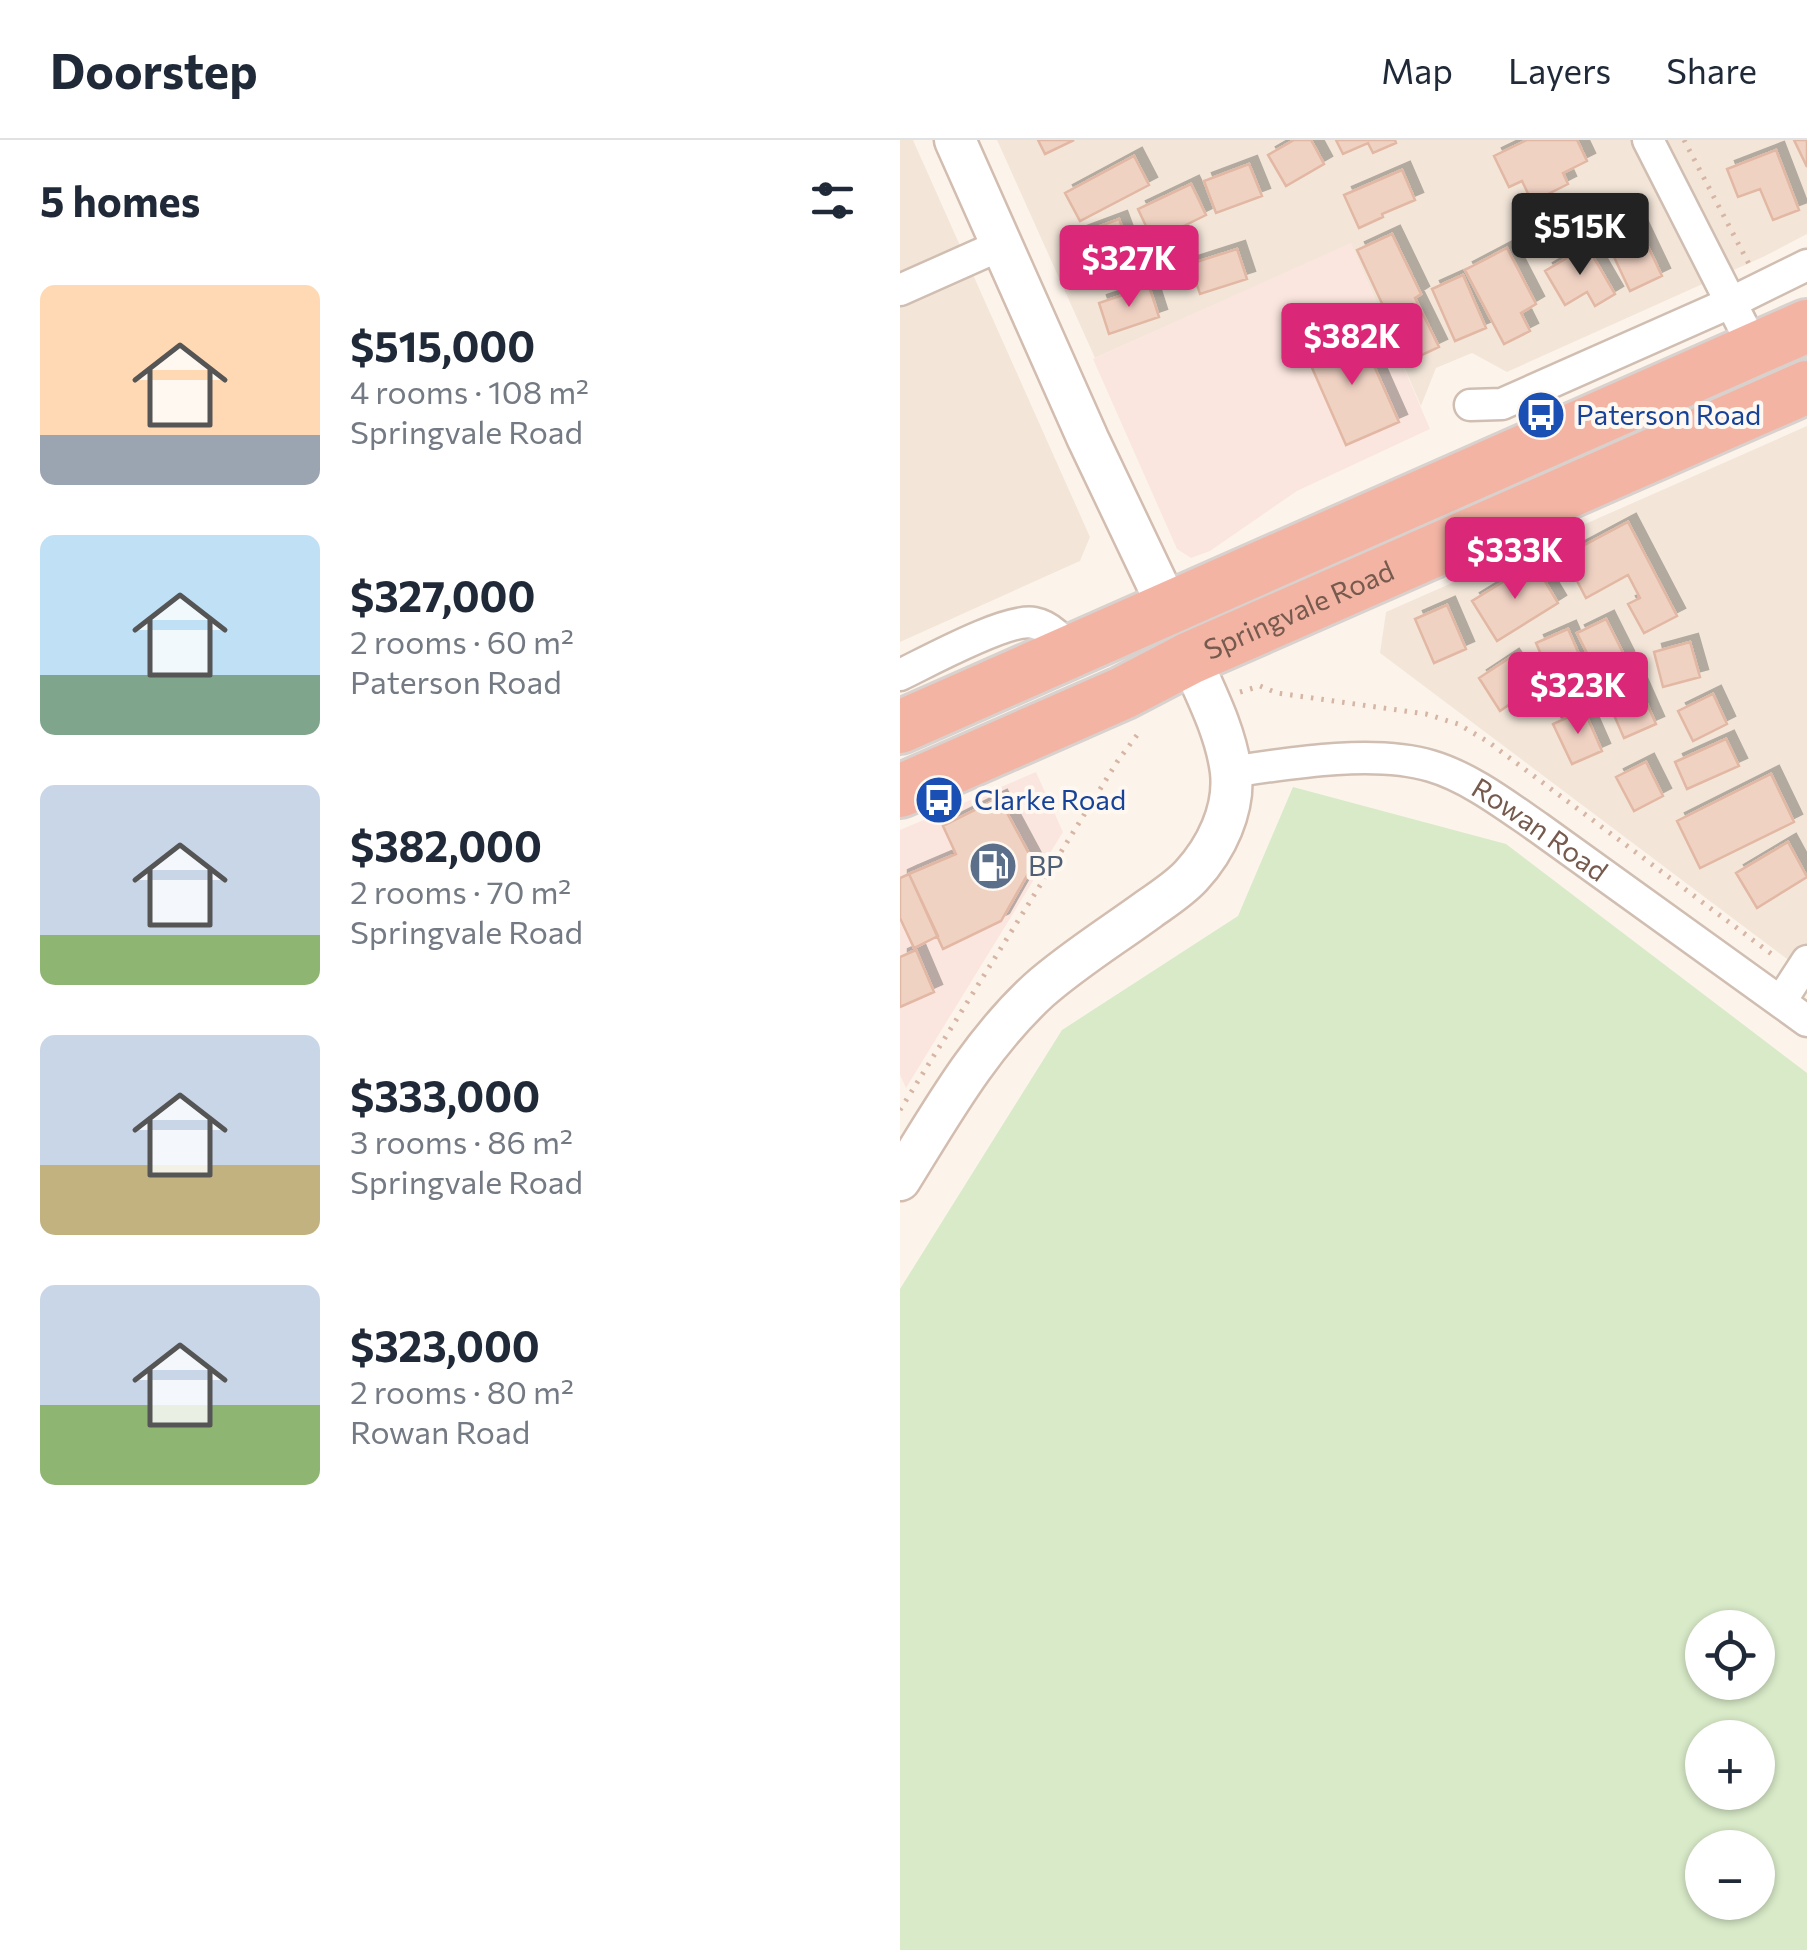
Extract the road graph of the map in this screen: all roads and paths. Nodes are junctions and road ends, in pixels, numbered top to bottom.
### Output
1 (954, 140) edge
2 (1648, 140) edge
3 (1684, 140) edge
4 (1002, 245) junction
5 (1807, 265) edge
6 (1750, 267) dead end
7 (900, 290) edge
8 (1732, 302) junction
9 (1807, 326) edge
10 (1755, 350) junction
11 (1807, 387) edge
12 (1470, 406) dead end
13 (1169, 609) junction
14 (1072, 652) junction
15 (1190, 658) junction
16 (900, 675) edge
17 (900, 728) edge
18 (1140, 731) dead end
19 (1231, 772) junction
20 (900, 791) edge
21 (1807, 961) edge
22 (1780, 1001) junction
23 (1807, 1021) edge
24 (900, 1110) edge
25 (900, 1180) edge

1 - 4 main road
2 - 8 street
3 - 6 path
4 - 7 street
4 - 13 main road
5 - 8 street
8 - 10 street
8 - 12 street
9 - 10 highway, Springvale Road
10 - 13 highway, Springvale Road
11 - 15 highway, Springvale Road
13 - 14 highway, Springvale Road
13 - 15 highway
14 - 16 street
14 - 17 highway, Springvale Road
15 - 19 main road
15 - 20 highway, Springvale Road
18 - 24 path
19 - 22 street, Rowan Road
19 - 25 main road
21 - 22 street
22 - 23 street, Rowan Road

